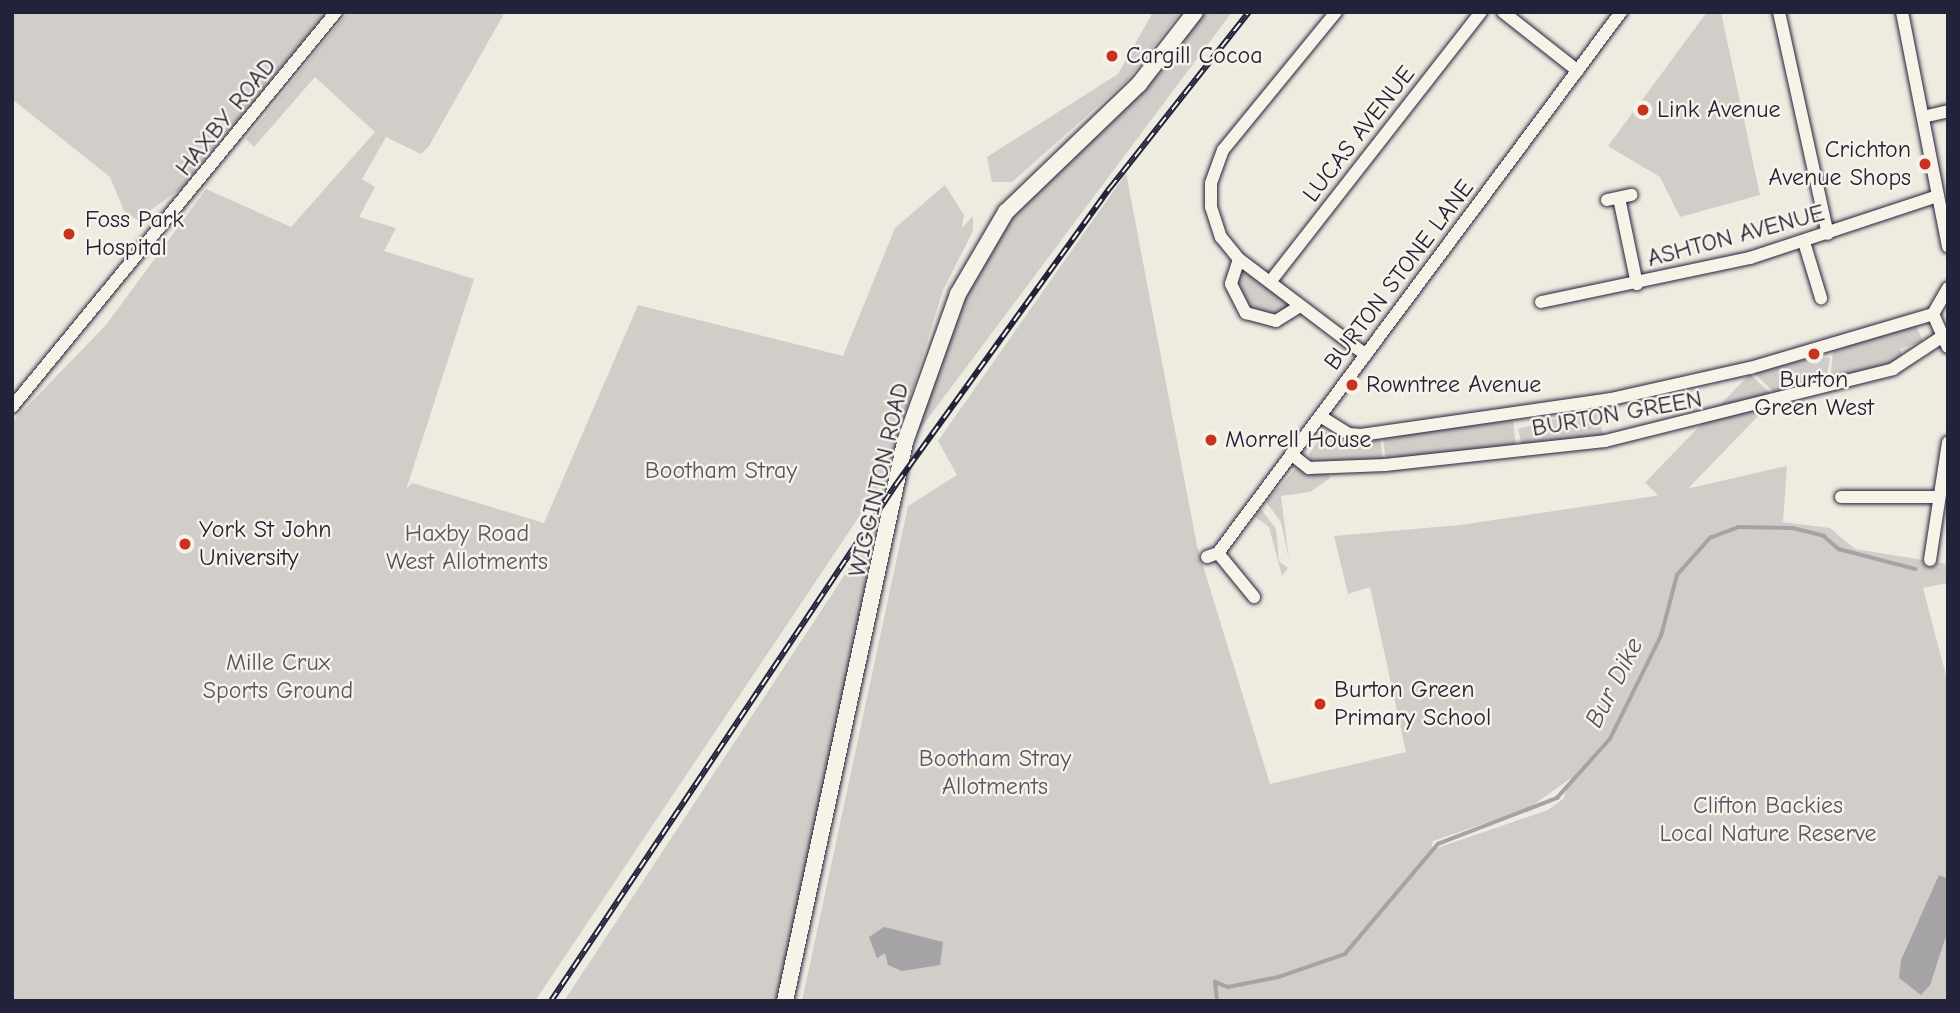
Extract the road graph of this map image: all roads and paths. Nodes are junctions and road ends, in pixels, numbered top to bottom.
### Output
1 (336, 12) edge
2 (1195, 12) edge
3 (1336, 12) edge
4 (1481, 12) edge
5 (1503, 12) edge
6 (1621, 12) edge
7 (1779, 12) edge
8 (1902, 12) edge
9 (1578, 71) junction
10 (1948, 111) edge
11 (1923, 117) junction
12 (1938, 196) junction
13 (1619, 198) dead end
14 (1828, 234) junction
15 (1804, 242) junction
16 (1948, 247) edge
17 (1239, 259) junction
18 (1270, 282) junction
19 (1637, 285) junction
20 (1948, 288) edge
21 (1815, 292) dead end
22 (1541, 302) dead end
23 (1300, 306) junction
24 (1933, 314) junction
25 (1944, 343) edge
26 (1366, 355) junction
27 (12, 407) edge
28 (1320, 416) junction
29 (1948, 442) edge
30 (1291, 454) junction
31 (1841, 497) dead end
32 (1939, 497) junction
33 (1930, 560) dead end
34 (1254, 597) dead end
35 (785, 1001) edge

1 - 27 street, HAXBY ROAD
2 - 35 main road, WIGGINTON ROAD
3 - 17 street
4 - 18 street, LUCAS AVENUE
5 - 9 street
6 - 9 street, BURTON STONE LANE
7 - 14 street
8 - 11 street
9 - 26 street, BURTON STONE LANE
10 - 11 street
11 - 12 street
12 - 14 street, ASHTON AVENUE
12 - 16 street
13 - 19 street
14 - 15 street, ASHTON AVENUE
15 - 19 street, ASHTON AVENUE
15 - 21 street
17 - 18 street
17 - 23 street
18 - 23 street
19 - 22 street, ASHTON AVENUE
20 - 24 street
23 - 26 street
24 - 25 street
24 - 28 street, BURTON GREEN
25 - 30 street, BURTON GREEN
26 - 28 street, BURTON STONE LANE
28 - 30 street, BURTON STONE LANE
29 - 32 street
30 - 34 street, BURTON STONE LANE
31 - 32 street
32 - 33 street

